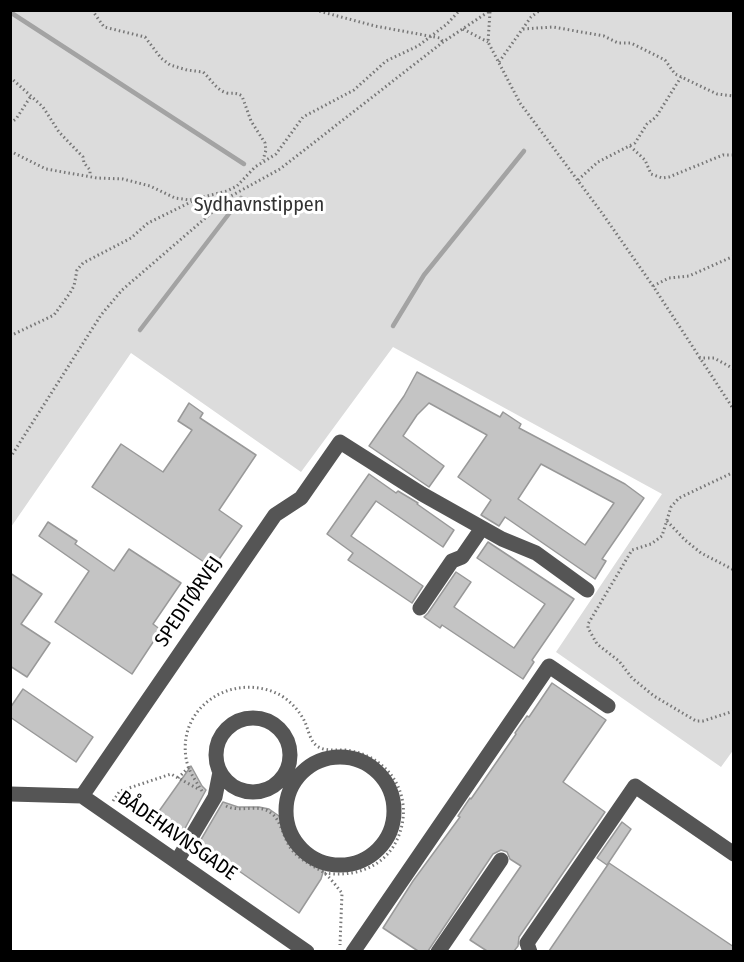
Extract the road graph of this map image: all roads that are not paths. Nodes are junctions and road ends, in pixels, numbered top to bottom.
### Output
1 (482, 528) junction
2 (587, 590) dead end
3 (420, 608) dead end
4 (608, 706) dead end
5 (291, 753) junction
6 (314, 764) junction
7 (220, 772) junction
8 (265, 791) junction
9 (245, 792) junction
10 (10, 794) edge
11 (82, 796) junction
12 (211, 797) junction
13 (285, 809) junction
14 (734, 854) edge
15 (501, 860) dead end
16 (177, 861) junction
17 (307, 951) edge
18 (353, 951) edge
19 (438, 951) edge
20 (530, 951) edge

1 - 2 street
1 - 3 street
1 - 11 street, SPEDITØRVEJ
4 - 18 street
5 - 6 street
5 - 7 street
5 - 8 street
6 - 13 street
6 - 13 street
7 - 9 street
7 - 12 street
8 - 9 street
8 - 13 street
9 - 12 street
10 - 11 street
11 - 16 street, BÅDEHAVNSGADE
12 - 16 street
14 - 20 street
15 - 19 street
16 - 17 street, BÅDEHAVNSGADE

